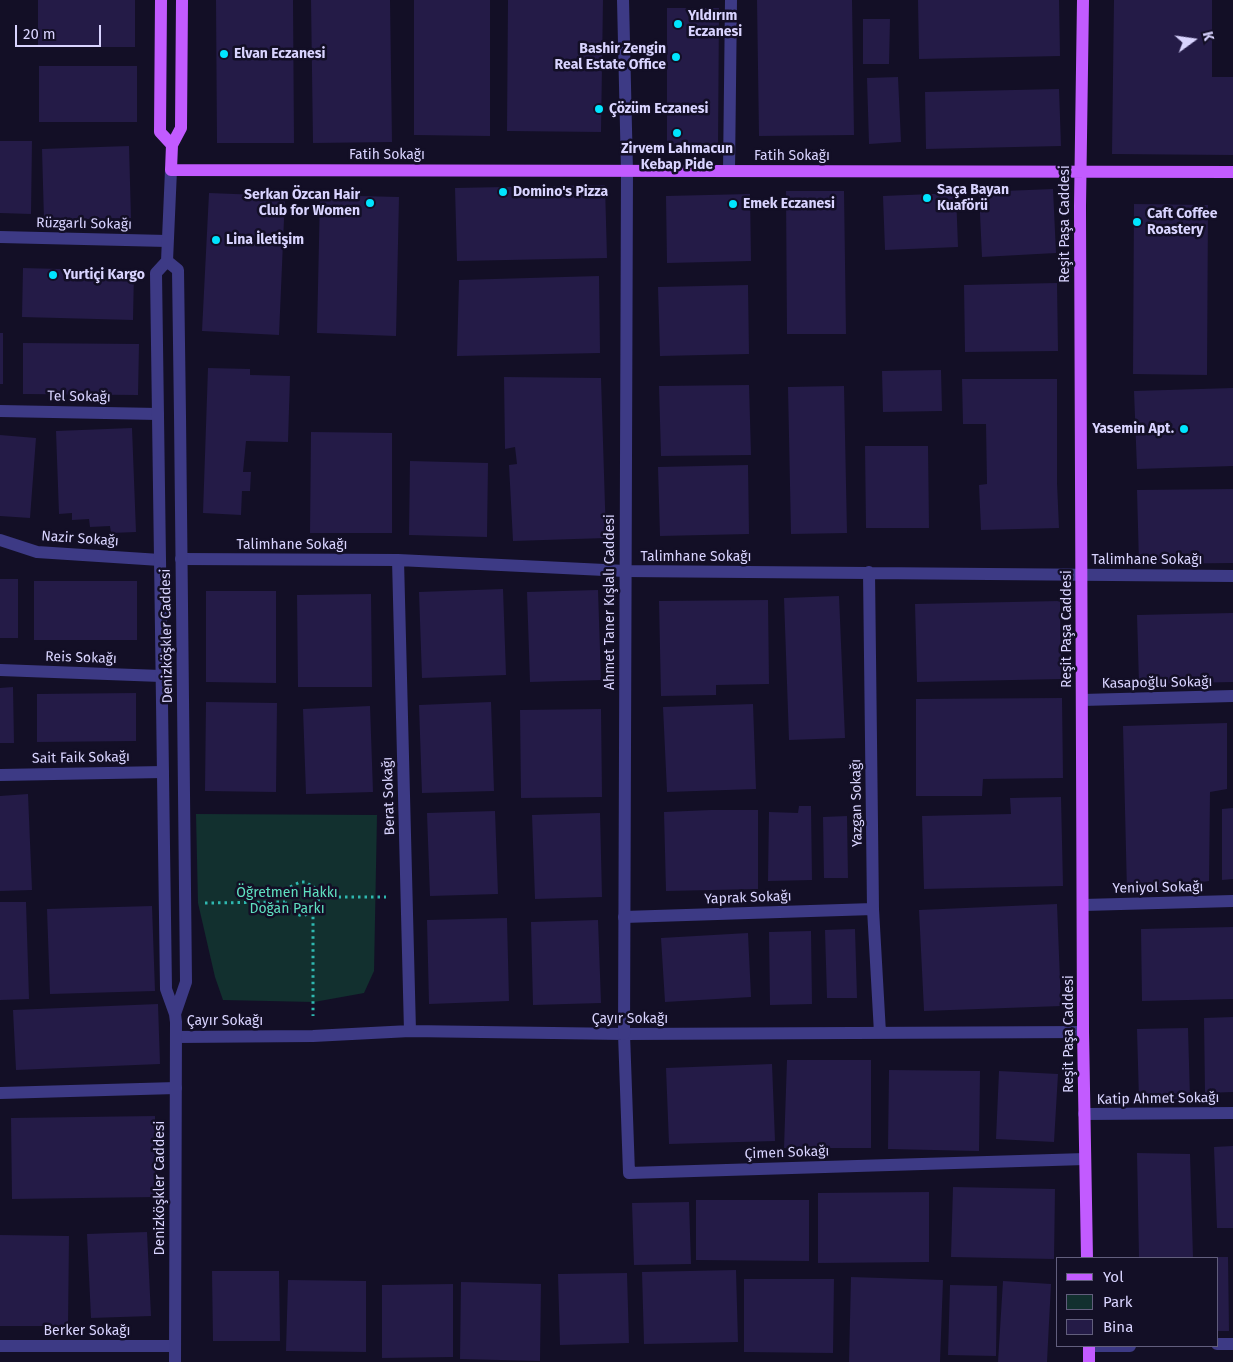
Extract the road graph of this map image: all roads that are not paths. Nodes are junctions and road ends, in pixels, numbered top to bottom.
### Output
1 (161, 0) edge
2 (182, 0) edge
3 (623, 0) edge
4 (731, 0) edge
5 (1083, 0) edge
6 (172, 145) junction
7 (171, 170) junction
8 (627, 171) junction
9 (729, 171) junction
10 (1080, 172) junction
11 (1233, 172) edge
12 (0, 237) edge
13 (168, 241) junction
14 (167, 261) junction
15 (0, 411) edge
16 (158, 414) junction
17 (180, 416) junction
18 (0, 540) edge
19 (181, 559) junction
20 (160, 560) junction
21 (398, 560) junction
22 (625, 572) junction
23 (869, 572) junction
24 (1081, 575) junction
25 (1233, 576) edge
26 (0, 670) edge
27 (162, 676) junction
28 (182, 679) junction
29 (1233, 696) edge
30 (1082, 700) junction
31 (163, 772) junction
32 (183, 772) junction
33 (0, 775) edge
34 (1233, 901) edge
35 (1083, 905) junction
36 (873, 909) junction
37 (624, 917) junction
38 (175, 1014) junction
39 (410, 1031) junction
40 (1083, 1032) junction
41 (880, 1033) junction
42 (624, 1034) junction
43 (176, 1037) junction
44 (176, 1088) junction
45 (0, 1094) edge
46 (1233, 1113) edge
47 (1084, 1114) junction
48 (1085, 1159) junction
49 (1087, 1257) edge
50 (1218, 1344) edge
51 (1233, 1344) edge
52 (0, 1346) edge
53 (175, 1346) junction
54 (1089, 1347) edge
55 (175, 1362) edge
56 (1089, 1362) edge

1 - 6 main road
2 - 6 main road, Denizköşkler Caddesi
3 - 8 street, Ahmet Taner Kışlalı Caddesi
4 - 9 street
5 - 10 main road, Reşit Paşa Caddesi
6 - 7 main road, Denizköşkler Caddesi
7 - 8 main road, Fatih Sokağı
7 - 13 street, Denizköşkler Caddesi
8 - 9 main road, Fatih Sokağı
8 - 22 street, Ahmet Taner Kışlalı Caddesi
9 - 10 main road, Fatih Sokağı
10 - 11 main road, Fatih Sokağı
10 - 24 main road, Reşit Paşa Caddesi
12 - 13 street, Rüzgarlı Sokağı
13 - 14 street, Denizköşkler Caddesi
14 - 16 street, Denizköşkler Caddesi
14 - 17 street, Denizköşkler Caddesi
15 - 16 street, Tel Sokağı
16 - 17 street, Tel Sokağı
16 - 20 street, Denizköşkler Caddesi
17 - 19 street, Denizköşkler Caddesi
18 - 20 street, Nazir Sokağı
19 - 20 street, Talimhane Sokağı
19 - 21 street, Talimhane Sokağı
19 - 28 street, Denizköşkler Caddesi
20 - 27 street, Denizköşkler Caddesi
21 - 22 street, Talimhane Sokağı
21 - 39 street, Berat Sokağı
22 - 23 street, Talimhane Sokağı
22 - 37 street, Ahmet Taner Kışlalı Caddesi
23 - 24 street, Talimhane Sokağı
23 - 36 street, Yazgan Sokağı
24 - 25 street, Talimhane Sokağı
24 - 30 main road, Reşit Paşa Caddesi
26 - 27 street, Reis Sokağı
27 - 28 street, Reis Sokağı
27 - 31 street, Denizköşkler Caddesi
28 - 32 street, Denizköşkler Caddesi
29 - 30 street, Kasapoğlu Sokağı
30 - 35 main road, Reşit Paşa Caddesi
31 - 32 street, Sait Faik Sokağı
31 - 33 street, Sait Faik Sokağı
31 - 38 street, Denizköşkler Caddesi
32 - 38 street, Denizköşkler Caddesi
34 - 35 street, Yeniyol Sokağı
35 - 40 main road, Reşit Paşa Caddesi
36 - 37 street, Yaprak Sokağı
36 - 41 street, Yazgan Sokağı
37 - 42 street, Ahmet Taner Kışlalı Caddesi
38 - 43 street, Denizköşkler Caddesi
39 - 42 street, Çayır Sokağı
39 - 43 street, Çayır Sokağı
40 - 41 street, Çayır Sokağı
40 - 47 main road, Reşit Paşa Caddesi
41 - 42 street, Çayır Sokağı
42 - 48 street, Çimen Sokağı
43 - 44 street, Denizköşkler Caddesi
44 - 45 street
44 - 53 street, Denizköşkler Caddesi
46 - 47 street, Katip Ahmet Sokağı
47 - 48 main road, Reşit Paşa Caddesi
48 - 49 main road, Reşit Paşa Caddesi
50 - 51 street
52 - 53 street, Berker Sokağı
53 - 55 street, Denizköşkler Caddesi
54 - 56 main road

